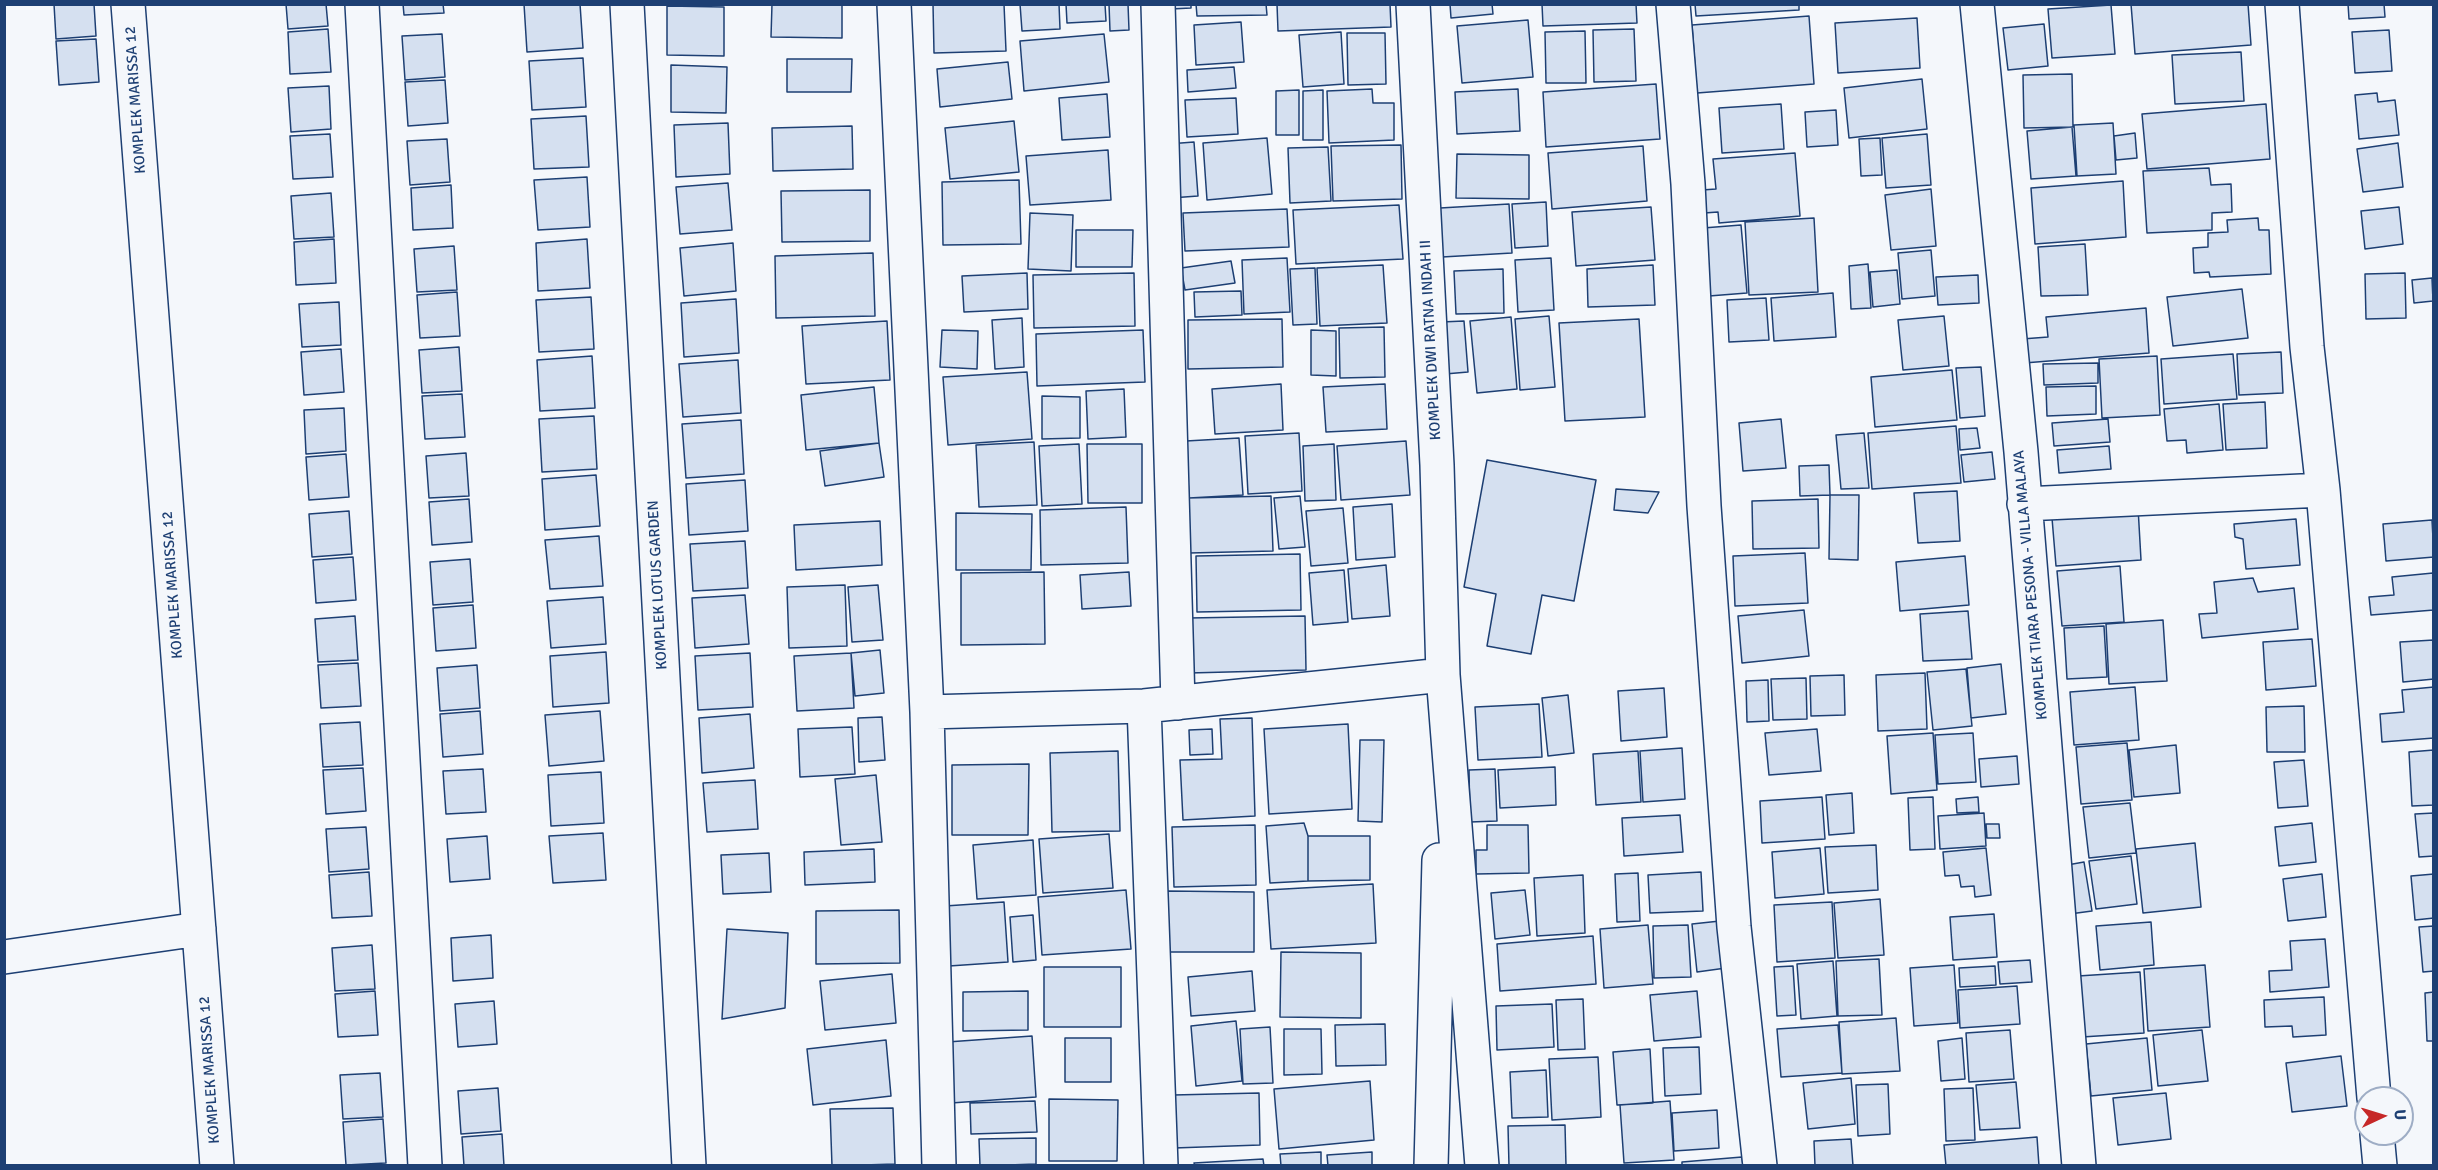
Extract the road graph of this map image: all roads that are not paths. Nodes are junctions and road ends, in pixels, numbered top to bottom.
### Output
1 (128, 4) edge
2 (362, 4) edge
3 (627, 4) edge
4 (894, 4) edge
5 (1158, 4) edge
6 (1413, 4) edge
7 (1673, 4) edge
8 (1977, 4) edge
9 (2282, 4) edge
10 (2323, 490) junction
11 (2024, 504) junction
12 (1443, 675) junction
13 (1178, 703) junction
14 (1143, 706) junction
15 (927, 712) junction
16 (199, 929) junction
17 (4, 957) edge
18 (2373, 1086) edge
19 (2378, 1146) edge
20 (217, 1166) edge
21 (425, 1166) edge
22 (689, 1166) edge
23 (939, 1166) edge
24 (1161, 1166) edge
25 (1431, 1166) edge
26 (1482, 1166) edge
27 (1760, 1166) edge
28 (2079, 1166) edge
29 (2380, 1166) edge

1 - 16 street, KOMPLEK MARISSA 12
2 - 21 street
3 - 22 street, KOMPLEK LOTUS GARDEN
4 - 15 street
5 - 13 street
6 - 12 street, KOMPLEK DWI RATNA INDAH II
7 - 27 street
8 - 11 street, KOMPLEK TIARA PESONA - VILLA MALAYA
9 - 10 street
10 - 11 street
10 - 18 street
11 - 28 street, KOMPLEK TIARA PESONA - VILLA MALAYA
12 - 13 street
12 - 25 street
12 - 26 street
13 - 14 street
14 - 15 street
14 - 24 street
15 - 23 street
16 - 17 street
16 - 20 street, KOMPLEK MARISSA 12
19 - 29 street

